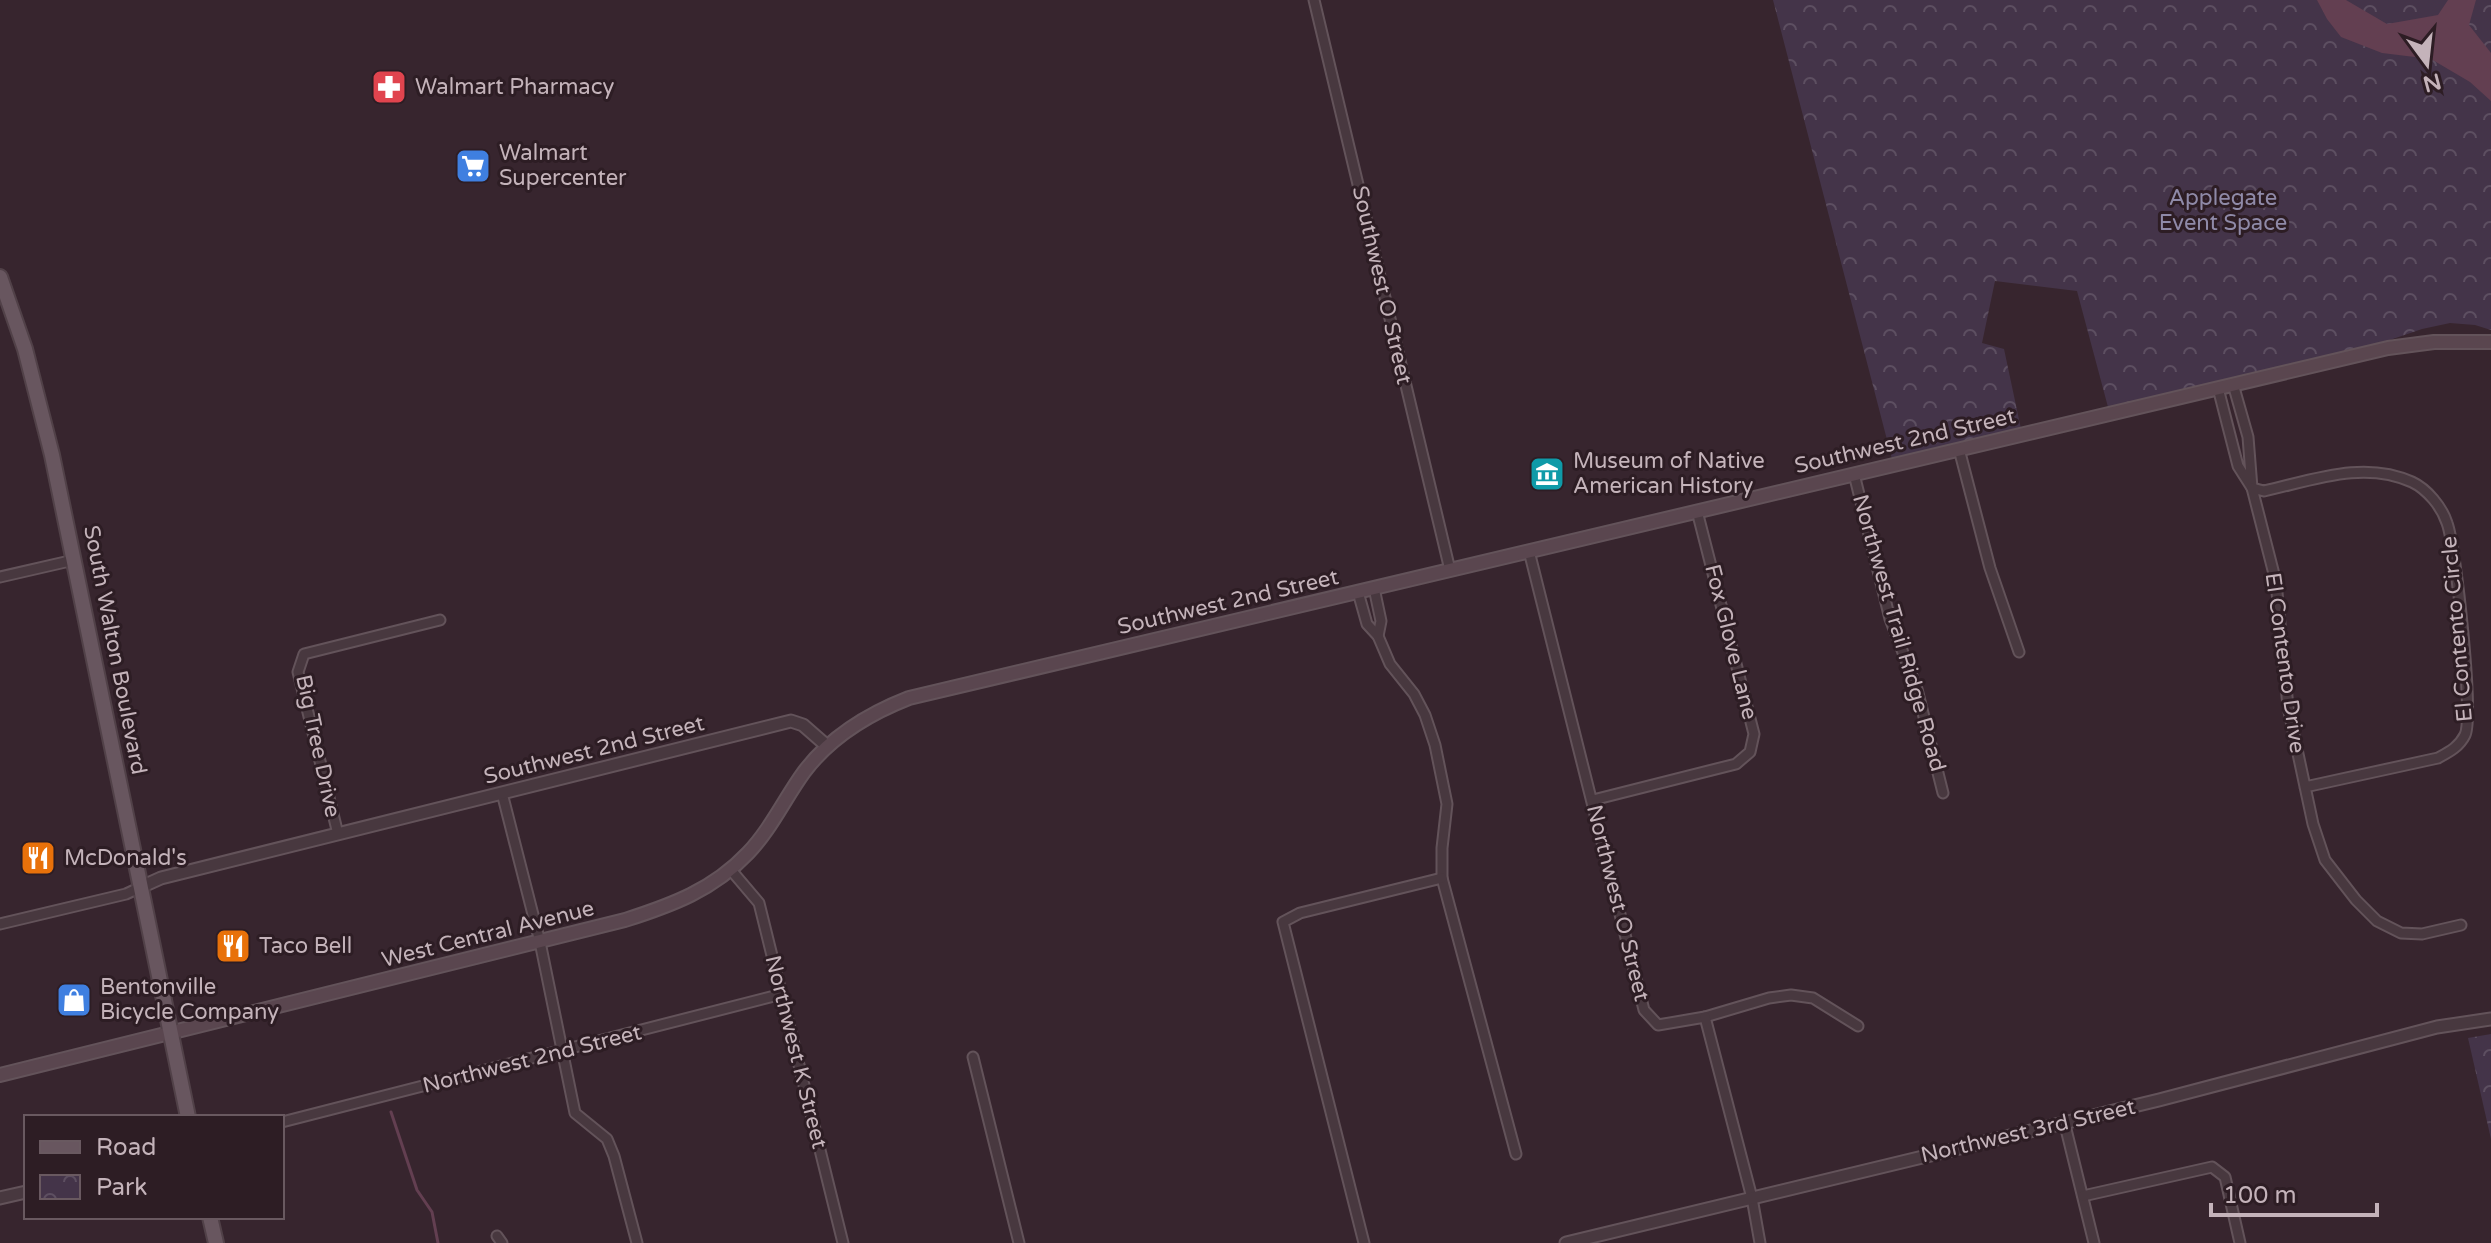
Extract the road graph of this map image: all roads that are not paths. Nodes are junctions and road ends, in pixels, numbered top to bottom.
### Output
1 (1314, 0) edge
2 (0, 277) edge
3 (2491, 342) edge
4 (2233, 384) junction
5 (2218, 388) junction
6 (1959, 449) junction
7 (1854, 474) junction
8 (2252, 488) junction
9 (1697, 511) junction
10 (1529, 551) junction
11 (74, 560) junction
12 (1450, 570) junction
13 (0, 577) edge
14 (1374, 588) junction
15 (1358, 592) junction
16 (440, 620) dead end
17 (1378, 636) junction
18 (2019, 652) dead end
19 (827, 746) junction
20 (2305, 787) junction
21 (502, 793) junction
22 (1943, 793) dead end
23 (1593, 800) junction
24 (338, 834) junction
25 (731, 870) junction
26 (1442, 878) junction
27 (141, 887) junction
28 (0, 924) edge
29 (2461, 925) dead end
30 (540, 942) junction
31 (782, 994) junction
32 (1705, 1017) junction
33 (2491, 1019) edge
34 (1858, 1026) dead end
35 (171, 1035) junction
36 (562, 1052) junction
37 (973, 1057) dead end
38 (0, 1075) edge
39 (188, 1115) edge
40 (2064, 1121) junction
41 (284, 1122) edge
42 (1516, 1154) dead end
43 (24, 1192) edge
44 (2083, 1196) junction
45 (0, 1198) edge
46 (1752, 1198) junction
47 (210, 1219) edge
48 (216, 1243) edge
49 (637, 1243) edge
50 (843, 1243) edge
51 (1019, 1243) edge
52 (1364, 1243) edge
53 (1566, 1243) edge
54 (1760, 1243) edge
55 (2094, 1243) edge
56 (2240, 1243) edge

1 - 12 street, Southwest O Street
2 - 11 main road, South Walton Boulevard
3 - 4 main road, Southwest 2nd Street
4 - 5 main road, Southwest 2nd Street
4 - 8 street, El Contento Drive
5 - 6 main road, Southwest 2nd Street
5 - 8 street, El Contento Drive
6 - 7 main road, Southwest 2nd Street
6 - 18 street
7 - 9 main road, Southwest 2nd Street
7 - 22 street, Northwest Trail Ridge Road
8 - 20 street, El Contento Drive
8 - 20 street, El Contento Circle
9 - 10 main road, Southwest 2nd Street
9 - 23 street, Fox Glove Lane
10 - 12 main road, Southwest 2nd Street
10 - 23 street, Northwest O Street
11 - 13 street
11 - 27 main road, South Walton Boulevard
12 - 14 main road, Southwest 2nd Street
14 - 15 main road, Southwest 2nd Street
14 - 17 street
15 - 17 street
15 - 19 main road, Southwest 2nd Street
16 - 24 street, Big Tree Drive
17 - 26 street
19 - 21 street, Southwest 2nd Street
19 - 25 main road, West Central Avenue
20 - 29 street, El Contento Drive
21 - 24 street, Southwest 2nd Street
21 - 30 street
23 - 32 street, Northwest O Street
24 - 27 street, Southwest 2nd Street
25 - 30 main road, West Central Avenue
25 - 31 street, Northwest K Street
26 - 42 street
26 - 52 street
27 - 28 street, Southwest 2nd Street
27 - 35 main road, South Walton Boulevard
30 - 35 main road, West Central Avenue
30 - 36 street
31 - 36 street, Northwest 2nd Street
31 - 50 street, Northwest K Street
32 - 34 street
32 - 46 street
33 - 40 street, Northwest 3rd Street
35 - 38 main road, West Central Avenue
35 - 39 main road, South Walton Boulevard
36 - 41 street, Northwest 2nd Street
36 - 49 street
37 - 51 street
40 - 44 street
40 - 46 street, Northwest 3rd Street
43 - 45 street
44 - 55 street
44 - 56 street
46 - 53 street, Northwest 3rd Street
46 - 54 street
47 - 48 main road

